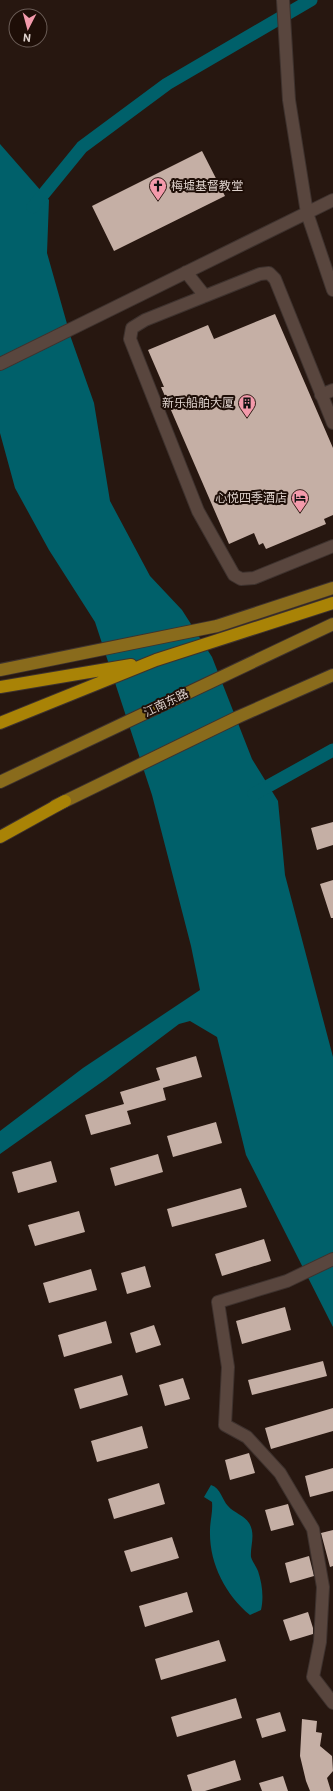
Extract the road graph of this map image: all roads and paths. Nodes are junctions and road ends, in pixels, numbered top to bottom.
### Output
1 (284, 0) edge
2 (333, 200) edge
3 (307, 213) junction
4 (186, 272) junction
5 (333, 290) edge
6 (205, 296) junction
7 (0, 364) edge
8 (333, 390) edge
9 (320, 395) junction
10 (333, 423) edge
11 (333, 546) edge
12 (333, 588) edge
13 (333, 603) edge
14 (333, 624) edge
15 (0, 670) edge
16 (333, 675) edge
17 (100, 677) junction
18 (0, 686) edge
19 (0, 724) edge
20 (0, 782) edge
21 (65, 801) junction
22 (0, 832) edge
23 (0, 837) edge
24 (333, 1259) edge
25 (333, 1704) edge

1 - 3 street
2 - 3 street
3 - 4 street
3 - 5 street
4 - 6 street
4 - 7 street
6 - 9 street
6 - 11 street
8 - 9 street
9 - 10 street
12 - 15 main road
13 - 17 highway
14 - 20 main road, 江南东路
16 - 21 main road
17 - 18 highway
17 - 19 highway
21 - 22 main road
21 - 23 highway
24 - 25 street

